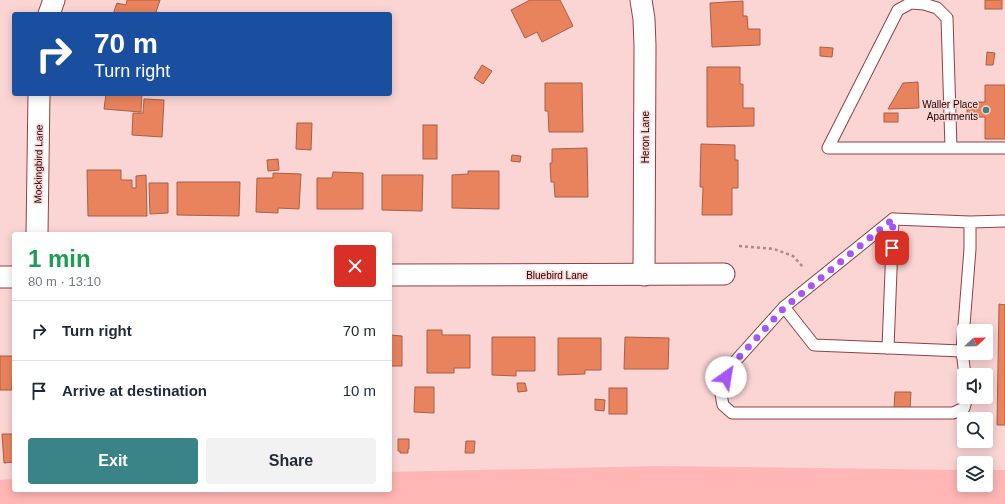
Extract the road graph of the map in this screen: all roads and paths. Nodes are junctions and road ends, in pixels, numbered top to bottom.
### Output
1 (54, 0) edge
2 (641, 0) edge
3 (50, 12) edge
4 (39, 96) edge
5 (951, 148) junction
6 (1005, 148) edge
7 (893, 219) junction
8 (1005, 221) edge
9 (970, 222) junction
10 (37, 232) edge
11 (740, 246) dead end
12 (793, 256) dead end
13 (724, 274) dead end
14 (392, 275) edge
15 (644, 275) junction
16 (0, 277) edge
17 (12, 277) edge
18 (784, 308) junction
19 (964, 324) edge
20 (888, 348) junction
21 (957, 350) edge
22 (965, 404) edge

1 - 3 street
2 - 15 street, Heron Lane
4 - 10 street, Mockingbird Lane
5 - 5 lane
5 - 6 lane
7 - 9 lane
7 - 18 lane
7 - 20 lane
8 - 9 lane
9 - 19 lane
11 - 12 path
13 - 15 street, Bluebird Lane
14 - 15 street, Bluebird Lane
16 - 17 street
18 - 20 lane
18 - 22 lane
20 - 21 lane

